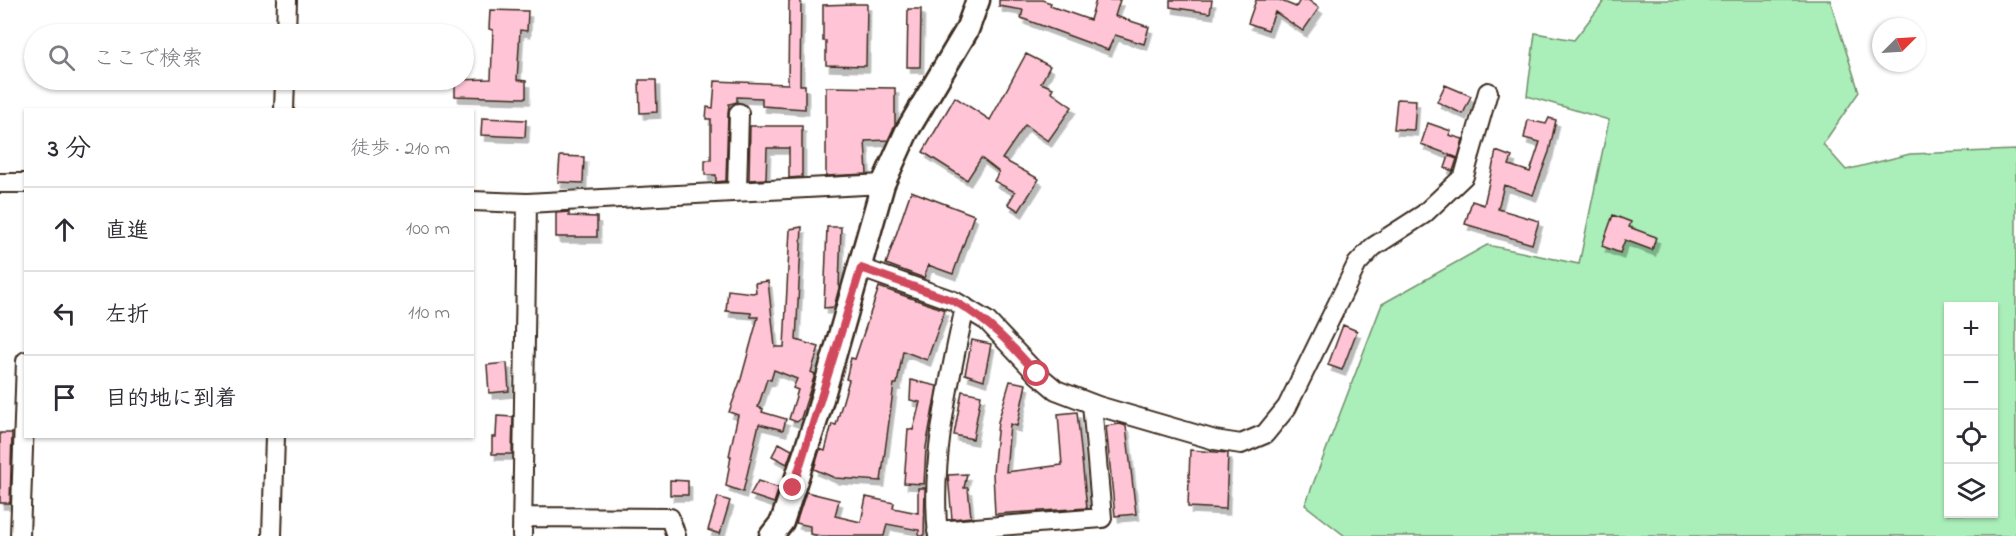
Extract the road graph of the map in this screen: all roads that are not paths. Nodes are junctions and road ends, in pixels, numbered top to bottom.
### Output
1 (287, 0) edge
2 (978, 0) edge
3 (286, 24) edge
4 (285, 90) edge
5 (1488, 92) dead end
6 (284, 108) edge
7 (738, 113) dead end
8 (0, 183) edge
9 (24, 183) edge
10 (883, 184) junction
11 (737, 191) junction
12 (474, 201) edge
13 (527, 202) junction
14 (861, 268) junction
15 (965, 307) junction
16 (1092, 404) junction
17 (24, 419) edge
18 (275, 438) edge
19 (522, 517) junction
20 (1058, 529) edge
21 (938, 534) edge
22 (20, 536) edge
23 (272, 536) edge
24 (522, 536) edge
25 (676, 536) edge
26 (771, 536) edge

1 - 3 street
2 - 10 street
4 - 6 street
5 - 16 street
7 - 11 street
8 - 9 street
10 - 11 street
10 - 14 street
11 - 13 street
12 - 13 street
13 - 19 street
14 - 15 street
14 - 26 street
15 - 16 street
15 - 21 street
16 - 20 street
17 - 22 street
18 - 23 street
19 - 24 street
19 - 25 street
20 - 21 street

